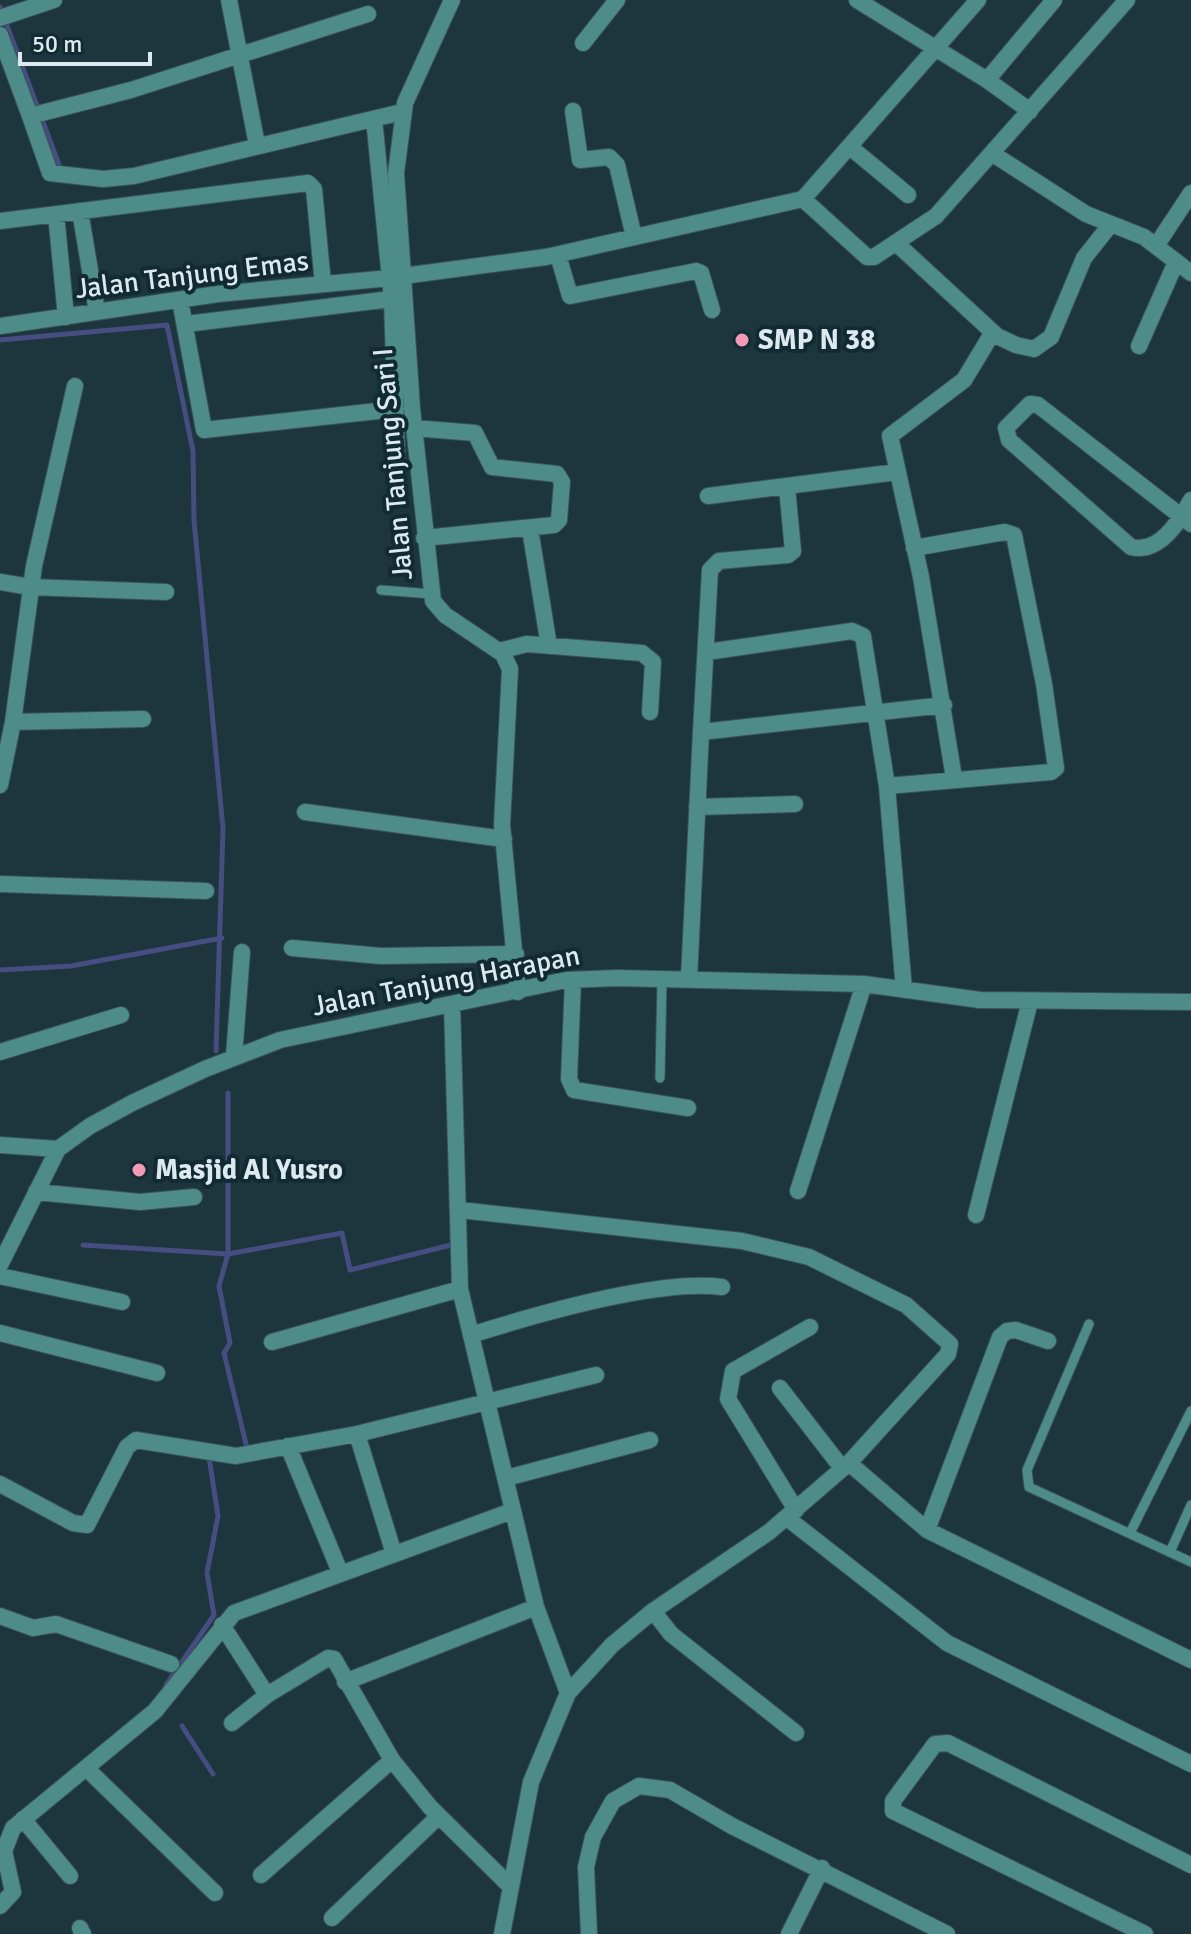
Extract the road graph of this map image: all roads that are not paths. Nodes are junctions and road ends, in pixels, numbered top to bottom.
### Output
1 (54, 0) edge
2 (229, 0) edge
3 (452, 0) edge
4 (617, 0) edge
5 (857, 0) edge
6 (978, 0) edge
7 (1054, 0) edge
8 (1127, 0) edge
9 (368, 14) dead end
10 (6, 16) edge
11 (0, 35) edge
12 (583, 43) dead end
13 (937, 50) junction
14 (239, 57) junction
15 (987, 80) junction
16 (573, 111) dead end
17 (1030, 111) junction
18 (402, 112) junction
19 (38, 115) junction
20 (374, 119) junction
21 (257, 145) junction
22 (850, 147) junction
23 (993, 154) junction
24 (1191, 193) edge
25 (908, 195) dead end
26 (803, 199) junction
27 (68, 213) junction
28 (0, 221) edge
29 (1111, 224) junction
30 (634, 237) junction
31 (896, 243) junction
32 (1156, 246) junction
33 (558, 255) junction
34 (1176, 262) junction
35 (1191, 273) edge
36 (397, 277) junction
37 (323, 284) junction
38 (398, 298) junction
39 (180, 300) junction
40 (712, 310) dead end
41 (82, 314) junction
42 (186, 324) junction
43 (0, 326) edge
44 (993, 332) junction
45 (1139, 346) dead end
46 (75, 386) dead end
47 (396, 409) junction
48 (414, 428) junction
49 (397, 459) dead end
50 (897, 472) junction
51 (787, 487) junction
52 (708, 496) dead end
53 (1191, 500) edge
54 (1186, 520) edge
55 (530, 529) junction
56 (424, 538) junction
57 (914, 548) junction
58 (0, 582) edge
59 (30, 587) junction
60 (381, 590) dead end
61 (166, 592) dead end
62 (432, 594) junction
63 (549, 646) junction
64 (499, 651) junction
65 (707, 652) junction
66 (944, 705) junction
67 (650, 712) dead end
68 (876, 715) junction
69 (143, 719) dead end
70 (13, 722) junction
71 (701, 732) junction
72 (954, 778) junction
73 (0, 784) edge
74 (887, 786) junction
75 (795, 804) dead end
76 (697, 807) junction
77 (305, 812) dead end
78 (504, 839) junction
79 (0, 884) edge
80 (206, 891) dead end
81 (292, 948) dead end
82 (242, 952) dead end
83 (516, 954) junction
84 (662, 979) junction
85 (689, 979) junction
86 (573, 980) junction
87 (864, 984) junction
88 (904, 990) junction
89 (518, 992) junction
90 (1030, 1001) junction
91 (1191, 1002) edge
92 (452, 1004) junction
93 (121, 1015) dead end
94 (0, 1052) edge
95 (234, 1056) junction
96 (660, 1078) dead end
97 (688, 1108) dead end
98 (0, 1145) edge
99 (58, 1149) junction
100 (798, 1191) dead end
101 (36, 1192) junction
102 (194, 1197) dead end
103 (460, 1210) junction
104 (976, 1215) dead end
105 (0, 1265) edge
106 (0, 1276) edge
107 (722, 1287) dead end
108 (460, 1289) junction
109 (122, 1302) dead end
110 (1089, 1324) dead end
111 (810, 1327) dead end
112 (0, 1333) edge
113 (474, 1334) junction
114 (1048, 1341) dead end
115 (272, 1342) dead end
116 (157, 1373) dead end
117 (596, 1375) dead end
118 (780, 1388) dead end
119 (488, 1403) junction
120 (1191, 1411) edge
121 (357, 1434) junction
122 (650, 1440) dead end
123 (288, 1446) junction
124 (845, 1466) junction
125 (506, 1478) junction
126 (0, 1484) edge
127 (1191, 1505) edge
128 (512, 1511) junction
129 (792, 1514) junction
130 (927, 1530) junction
131 (1130, 1533) junction
132 (1170, 1552) junction
133 (394, 1554) junction
134 (1191, 1562) edge
135 (340, 1572) junction
136 (536, 1607) junction
137 (653, 1611) junction
138 (0, 1616) edge
139 (222, 1625) junction
140 (1191, 1660) edge
141 (171, 1664) dead end
142 (345, 1682) junction
143 (568, 1693) junction
144 (267, 1695) junction
145 (232, 1723) dead end
146 (796, 1733) dead end
147 (392, 1760) junction
148 (1191, 1764) edge
149 (86, 1768) junction
150 (439, 1816) junction
151 (23, 1819) junction
152 (1191, 1865) edge
153 (822, 1868) junction
154 (261, 1875) dead end
155 (70, 1876) dead end
156 (511, 1887) junction
157 (215, 1893) dead end
158 (0, 1906) edge
159 (332, 1918) dead end
160 (502, 1934) edge
161 (589, 1934) edge
162 (789, 1934) edge
163 (947, 1934) edge
164 (1145, 1934) edge

1 - 10 street
2 - 14 street
3 - 18 street, Jalan Tanjung Sari I
4 - 12 street
5 - 13 street
6 - 13 street
7 - 15 street
8 - 17 street
9 - 14 street
11 - 19 street
13 - 15 street
13 - 22 street
14 - 19 street
14 - 21 street
15 - 17 street
16 - 30 street
17 - 23 street
18 - 20 street
18 - 36 street, Jalan Tanjung Sari I
19 - 21 street
20 - 21 street
20 - 36 street
22 - 25 street
22 - 26 street
23 - 29 street
23 - 31 street
24 - 32 street
26 - 30 street, Jalan Tanjung Emas
26 - 31 street
27 - 28 street
27 - 37 street
27 - 41 street
27 - 41 street
29 - 32 street
29 - 44 street
30 - 33 street, Jalan Tanjung Emas
31 - 44 street
32 - 34 street
33 - 36 street, Jalan Tanjung Emas
33 - 40 street
34 - 35 street
34 - 45 street
36 - 37 street, Jalan Tanjung Emas
36 - 38 street, Jalan Tanjung Sari I
37 - 39 street, Jalan Tanjung Emas
38 - 42 street
38 - 47 street
38 - 48 street, Jalan Tanjung Sari I
39 - 41 street, Jalan Tanjung Emas
39 - 42 street
41 - 43 street, Jalan Tanjung Emas
42 - 47 street
44 - 50 street
46 - 59 street
47 - 49 street
48 - 55 street
48 - 56 street, Jalan Tanjung Sari I
50 - 51 street
50 - 57 street
51 - 52 street
51 - 65 street
53 - 54 street
54 - 54 street
55 - 56 street
55 - 63 street
56 - 62 street, Jalan Tanjung Sari I
57 - 66 street
57 - 72 street
58 - 59 street
59 - 61 street
59 - 70 street
60 - 62 lane
62 - 64 street, Jalan Tanjung Sari I
63 - 64 street
63 - 67 street
64 - 78 street
65 - 68 street
65 - 71 street
66 - 68 street
66 - 72 street
68 - 71 street
68 - 74 street
69 - 70 street
70 - 73 street
71 - 76 street
72 - 74 street
74 - 88 street
75 - 76 street
76 - 85 street
77 - 78 street
78 - 83 street
79 - 80 street
81 - 83 street
82 - 95 street
83 - 89 street
84 - 85 street, Jalan Tanjung Harapan
84 - 86 street, Jalan Tanjung Harapan
84 - 96 lane
85 - 87 street, Jalan Tanjung Harapan
86 - 89 street, Jalan Tanjung Harapan
86 - 97 street
87 - 88 street, Jalan Tanjung Harapan
87 - 100 street
88 - 90 street, Jalan Tanjung Harapan
89 - 92 street, Jalan Tanjung Harapan
90 - 91 street, Jalan Tanjung Harapan
90 - 104 street
92 - 95 street, Jalan Tanjung Harapan
92 - 103 street
93 - 94 street
95 - 99 street, Jalan Tanjung Harapan
98 - 99 street
99 - 101 street
101 - 102 street
101 - 105 street
103 - 108 street
103 - 124 street
106 - 109 street
107 - 113 street
108 - 113 street
108 - 115 street
110 - 131 lane
111 - 129 street
112 - 116 street
113 - 119 street
114 - 130 street
117 - 119 street
118 - 124 street
119 - 121 street
119 - 125 street
120 - 131 lane
121 - 123 street
121 - 133 street
122 - 125 street
123 - 126 street
123 - 135 street
124 - 129 street
124 - 130 street
125 - 128 street
127 - 132 lane
128 - 133 street
128 - 136 street
129 - 137 street
129 - 148 street
130 - 140 street
131 - 132 lane
132 - 134 lane
133 - 135 street
135 - 139 street
136 - 142 street
136 - 143 street
137 - 143 street
137 - 146 street
138 - 141 street
139 - 144 street
139 - 149 street
142 - 144 street
142 - 147 street
143 - 156 street
144 - 145 street
147 - 150 street
147 - 154 street
149 - 151 street
149 - 157 street
150 - 156 street
150 - 159 street
151 - 155 street
151 - 158 street
152 - 164 street
153 - 161 street
153 - 162 street
153 - 163 street
156 - 160 street

